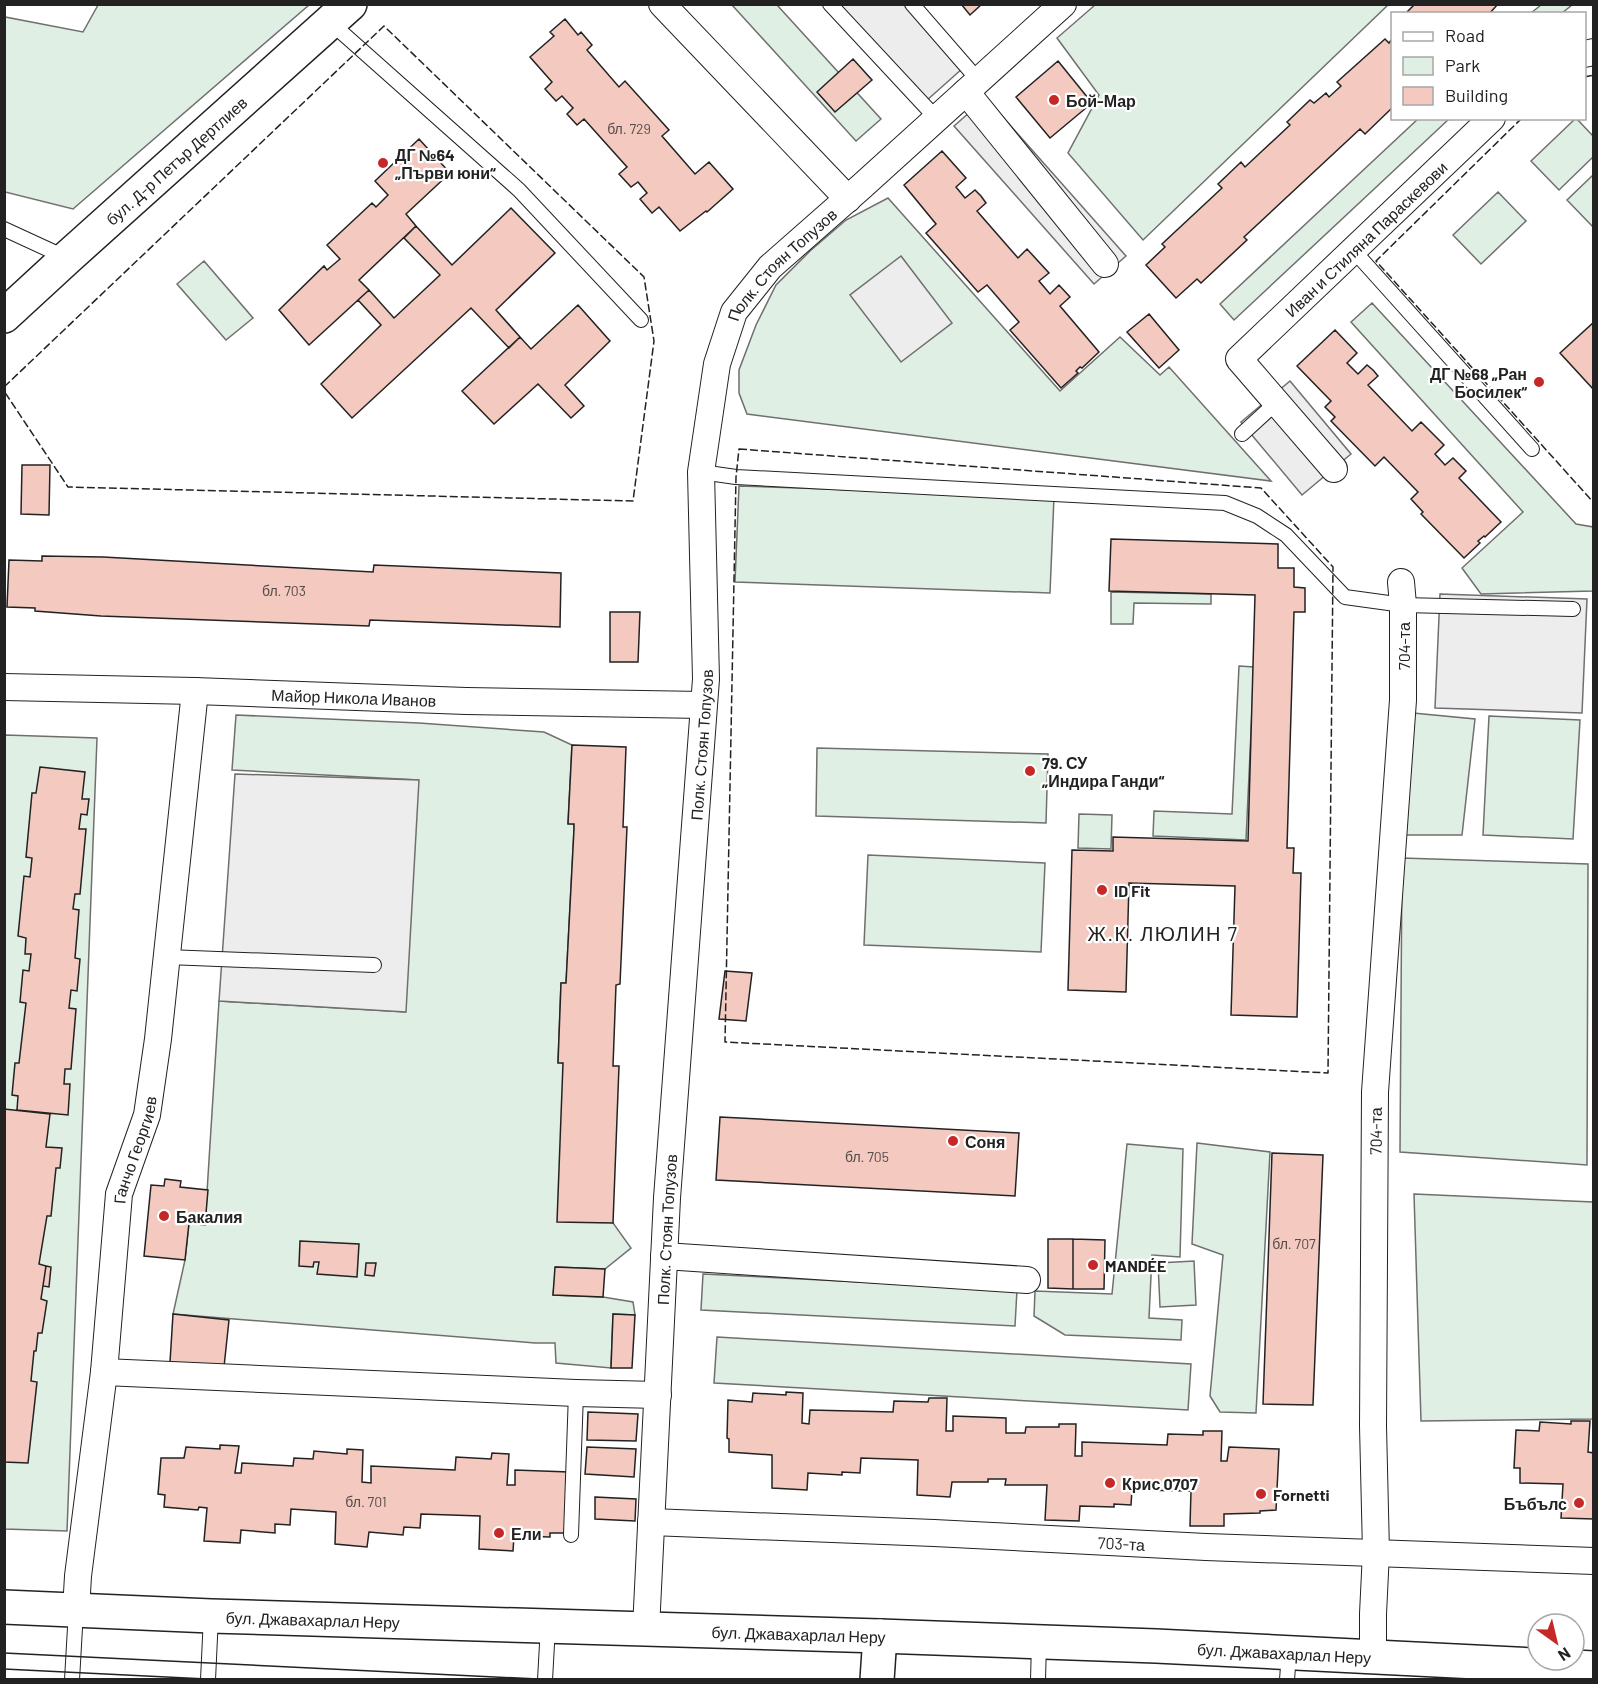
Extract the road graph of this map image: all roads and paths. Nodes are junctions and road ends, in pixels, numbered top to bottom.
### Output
1 (662, 4) edge
2 (830, 4) edge
3 (912, 4) edge
4 (1063, 4) edge
5 (340, 13) edge
6 (972, 87) junction
7 (937, 119) junction
8 (1490, 120) edge
9 (848, 199) junction
10 (4, 229) edge
11 (1354, 251) junction
12 (67, 258) junction
13 (1105, 264) dead end
14 (4, 316) edge
15 (640, 320) dead end
16 (1277, 402) junction
17 (1242, 434) dead end
18 (1532, 449) dead end
19 (1334, 469) dead end
20 (701, 472) junction
21 (1402, 594) junction
22 (1573, 609) dead end
23 (4, 687) edge
24 (195, 691) junction
25 (703, 705) junction
26 (167, 957) junction
27 (374, 965) dead end
28 (664, 1256) junction
29 (1027, 1280) dead end
30 (104, 1372) junction
31 (576, 1393) junction
32 (658, 1395) junction
33 (651, 1522) junction
34 (571, 1535) dead end
35 (1376, 1552) junction
36 (1593, 1561) edge
37 (4, 1607) edge
38 (76, 1610) junction
39 (211, 1616) junction
40 (548, 1626) junction
41 (646, 1629) junction
42 (880, 1636) junction
43 (1040, 1642) junction
44 (1373, 1657) junction
45 (1288, 1666) edge
46 (1593, 1668) edge
47 (72, 1680) edge
48 (208, 1680) edge
49 (545, 1680) edge
50 (877, 1680) edge
51 (1038, 1680) edge

1 - 9 street
2 - 7 lane
3 - 6 lane
4 - 6 street, Полк. Стоян Топузов
5 - 12 street, бул. Д-р Петър Дертлиев
5 - 15 lane
6 - 7 street, Полк. Стоян Топузов
6 - 13 street
7 - 9 street, Полк. Стоян Топузов
8 - 11 street, Иван и Стиляна Параскевови
9 - 20 street, Полк. Стоян Топузов
10 - 12 lane
11 - 16 street, Иван и Стиляна Параскевови
11 - 18 lane
12 - 14 street, бул. Д-р Петър Дертлиев
16 - 17 lane
16 - 19 street
20 - 21 lane
20 - 25 street, Полк. Стоян Топузов
21 - 22 lane
21 - 35 street, 704-та
23 - 24 street, Майор Никола Иванов
24 - 25 street, Майор Никола Иванов
24 - 26 street, Ганчо Георгиев
25 - 28 street, Полк. Стоян Топузов
26 - 27 lane
26 - 30 street, Ганчо Георгиев
28 - 29 street
28 - 32 street, Полк. Стоян Топузов
30 - 31 street
30 - 38 street, Ганчо Георгиев
31 - 32 street
31 - 34 lane
32 - 33 street, Полк. Стоян Топузов
33 - 35 street, 703-та
33 - 41 street, Полк. Стоян Топузов
35 - 36 street, 703-та
35 - 44 street, 704-та
37 - 38 street, бул. Джавахарлал Неру
38 - 39 street, бул. Джавахарлал Неру
38 - 47 lane
39 - 40 street, бул. Джавахарлал Неру
39 - 48 lane
40 - 41 street, бул. Джавахарлал Неру
40 - 49 lane
41 - 42 street, бул. Джавахарлал Неру
42 - 43 street, бул. Джавахарлал Неру
42 - 50 street
43 - 45 street, бул. Джавахарлал Неру
43 - 51 lane
44 - 45 street, бул. Джавахарлал Неру
44 - 46 street, бул. Джавахарлал Неру

